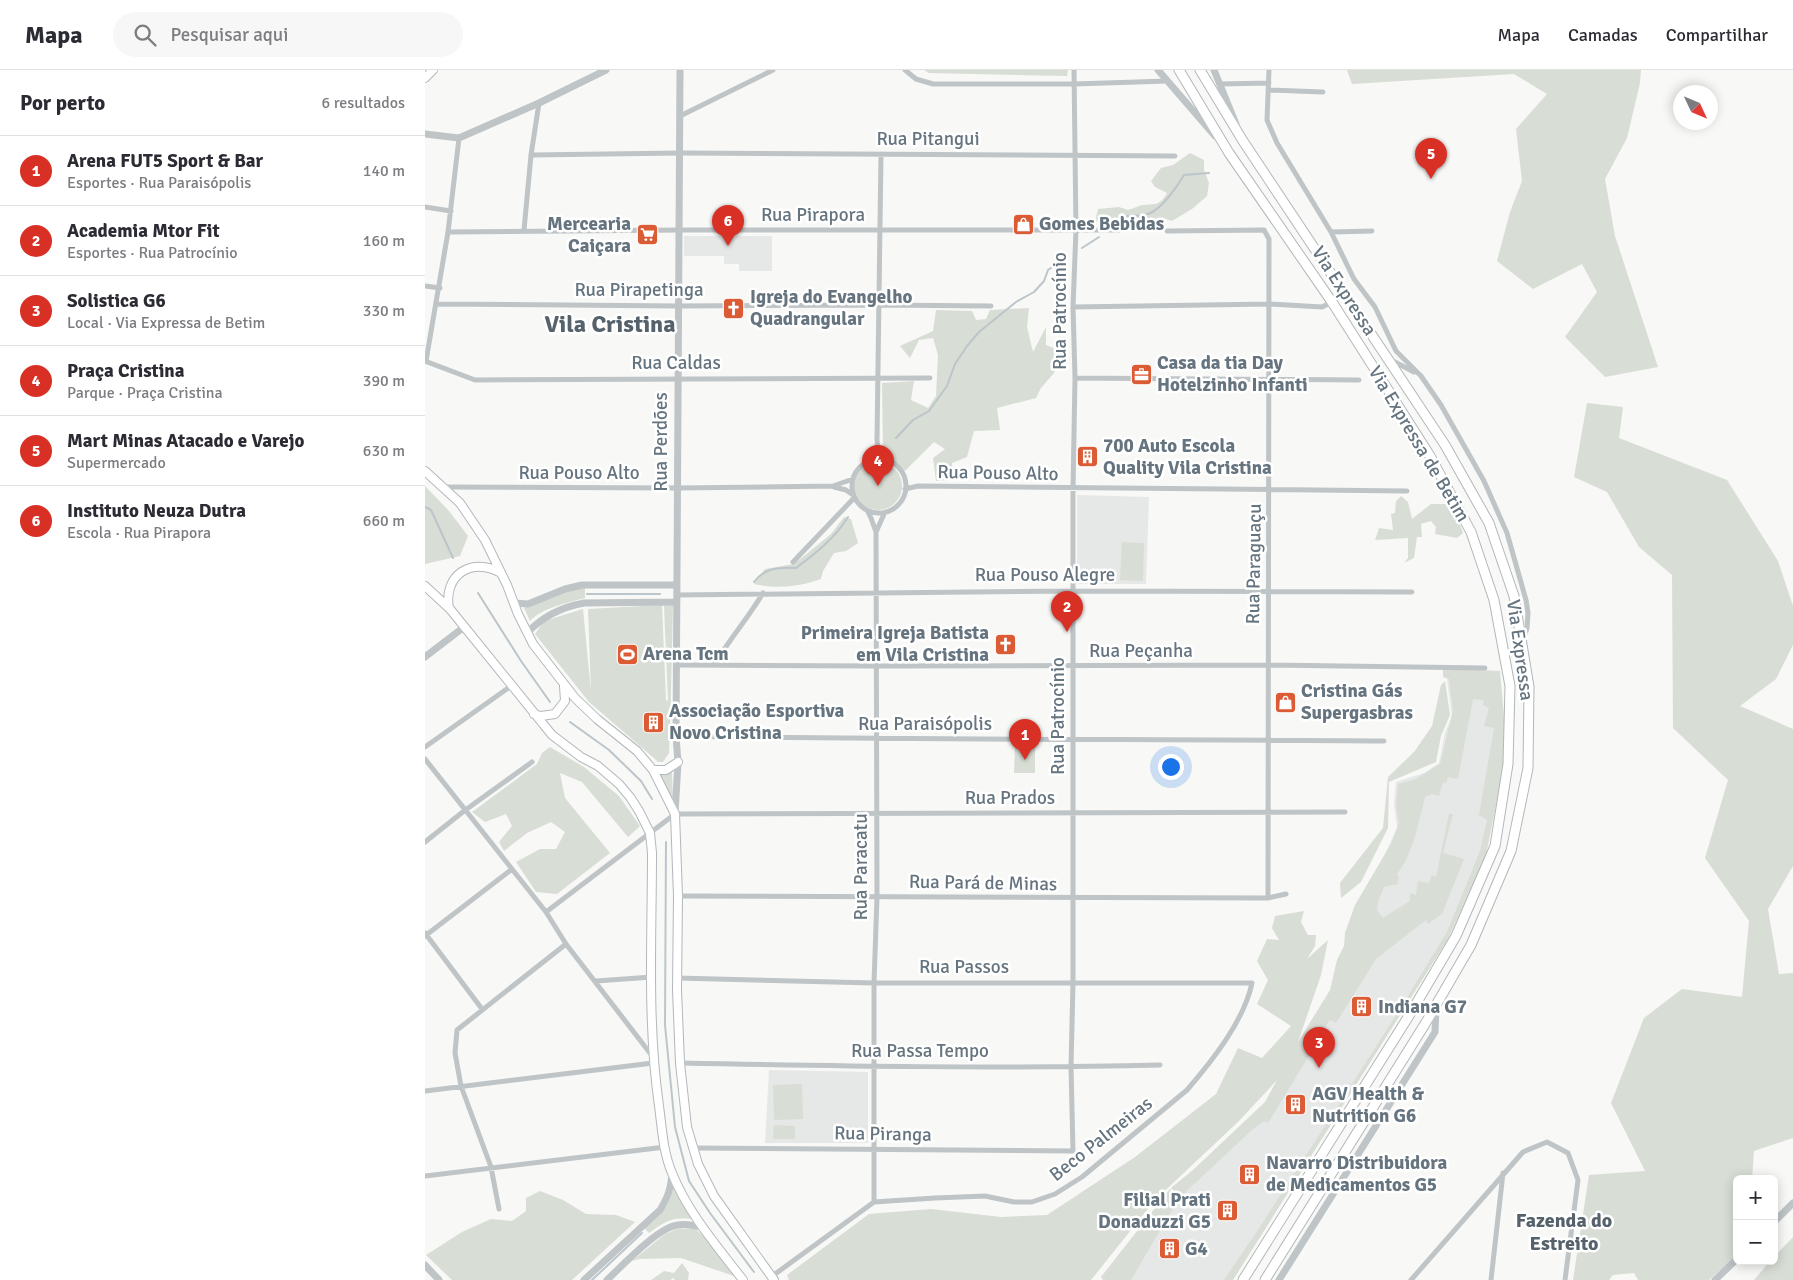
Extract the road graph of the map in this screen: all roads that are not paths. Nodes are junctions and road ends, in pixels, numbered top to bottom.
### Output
1 (433, 70) edge
2 (607, 70) edge
3 (680, 70) edge
4 (773, 70) edge
5 (905, 70) edge
6 (1074, 70) edge
7 (1158, 70) edge
8 (1179, 70) edge
9 (1200, 70) edge
10 (1214, 70) edge
11 (1269, 70) edge
12 (425, 78) edge
13 (1169, 81) junction
14 (1269, 83) junction
15 (1075, 84) junction
16 (1220, 84) junction
17 (1268, 90) junction
18 (1323, 92) dead end
19 (539, 103) junction
20 (680, 116) junction
21 (425, 134) edge
22 (459, 138) junction
23 (1243, 141) junction
24 (1229, 152) junction
25 (680, 153) junction
26 (881, 154) junction
27 (531, 155) junction
28 (1075, 155) junction
29 (1175, 156) dead end
30 (425, 207) edge
31 (451, 211) junction
32 (524, 230) junction
33 (680, 230) junction
34 (879, 230) junction
35 (1076, 230) junction
36 (1119, 230) dead end
37 (1167, 231) dead end
38 (1372, 231) dead end
39 (448, 232) junction
40 (1331, 232) junction
41 (425, 286) edge
42 (440, 288) junction
43 (1332, 302) junction
44 (436, 304) junction
45 (1270, 304) junction
46 (879, 305) junction
47 (678, 306) junction
48 (991, 306) dead end
49 (1073, 308) junction
50 (1387, 358) junction
51 (426, 361) edge
52 (1421, 376) junction
53 (677, 378) junction
54 (877, 378) junction
55 (930, 378) dead end
56 (1075, 378) junction
57 (1269, 379) junction
58 (1359, 380) dead end
59 (877, 440) junction
60 (881, 460) junction
61 (871, 461) junction
62 (425, 471) edge
63 (853, 479) junction
64 (904, 479) junction
65 (833, 486) junction
66 (918, 486) junction
67 (444, 487) junction
68 (677, 488) junction
69 (905, 489) junction
70 (1073, 489) junction
71 (1269, 489) junction
72 (1407, 491) dead end
73 (854, 497) junction
74 (867, 510) junction
75 (885, 512) junction
76 (876, 532) junction
77 (793, 562) dead end
78 (501, 573) junction
79 (677, 585) junction
80 (425, 586) edge
81 (1074, 591) junction
82 (876, 592) junction
83 (1267, 592) junction
84 (1412, 592) dead end
85 (763, 593) junction
86 (677, 598) junction
87 (514, 603) junction
88 (450, 609) junction
89 (464, 628) junction
90 (527, 633) junction
91 (1522, 646) junction
92 (425, 658) edge
93 (1269, 664) junction
94 (677, 665) junction
95 (714, 665) junction
96 (877, 666) junction
97 (1073, 666) junction
98 (1485, 668) dead end
99 (564, 684) junction
100 (511, 686) junction
101 (533, 713) junction
102 (676, 736) junction
103 (875, 740) junction
104 (1073, 740) junction
105 (1268, 740) junction
106 (1384, 741) dead end
107 (425, 747) edge
108 (425, 759) edge
109 (532, 762) dead end
110 (677, 762) junction
111 (653, 770) junction
112 (464, 811) junction
113 (1345, 812) dead end
114 (877, 813) junction
115 (1073, 813) junction
116 (1269, 813) junction
117 (675, 814) junction
118 (650, 833) junction
119 (425, 842) edge
120 (512, 869) junction
121 (1286, 894) dead end
122 (678, 896) junction
123 (877, 897) junction
124 (1268, 898) junction
125 (1073, 899) junction
126 (546, 912) junction
127 (425, 934) edge
128 (566, 944) junction
129 (652, 977) junction
130 (676, 978) junction
131 (596, 981) junction
132 (1073, 982) junction
133 (874, 983) junction
134 (1252, 983) joint
135 (1436, 1005) junction
136 (482, 1009) junction
137 (653, 1060) junction
138 (680, 1063) junction
139 (1160, 1065) dead end
140 (875, 1066) junction
141 (1071, 1067) junction
142 (461, 1086) junction
143 (425, 1091) edge
144 (665, 1148) junction
145 (692, 1148) junction
146 (874, 1149) junction
147 (1073, 1151) joint
148 (491, 1167) junction
149 (672, 1172) junction
150 (1503, 1172) junction
151 (425, 1176) edge
152 (874, 1202) junction
153 (1793, 1204) edge
154 (499, 1209) dead end
155 (1776, 1220) edge
156 (702, 1227) junction
157 (1733, 1263) edge
158 (425, 1265) edge
159 (1417, 1274) junction
160 (770, 1279) edge
161 (439, 1280) edge
162 (584, 1280) edge
163 (607, 1280) edge
164 (743, 1280) edge
165 (1243, 1280) edge
166 (1265, 1280) edge
167 (1279, 1280) edge
168 (1411, 1280) edge
169 (1416, 1280) edge
170 (1491, 1280) edge
171 (1565, 1280) edge
172 (1715, 1280) edge

1 - 12 main road
2 - 19 street
3 - 20 street, Rua Perdões
4 - 20 street
5 - 15 street
6 - 15 street, Rua Patrocínio
7 - 13 street
8 - 24 highway, Via Expressa de Betim
9 - 23 highway, Via Expressa
10 - 16 street
11 - 14 street
13 - 15 street
13 - 24 street
14 - 16 street
14 - 17 street
15 - 28 street, Rua Patrocínio
16 - 23 street
17 - 18 street
17 - 40 street
19 - 22 street
19 - 27 street
20 - 25 street, Rua Perdões
21 - 22 street
22 - 31 street
23 - 50 highway, Via Expressa
24 - 43 highway, Via Expressa de Betim
25 - 26 street, Rua Pitangui
25 - 27 street, Rua Pitangui
25 - 33 street, Rua Perdões
26 - 28 street, Rua Pitangui
26 - 34 street
27 - 32 street
28 - 29 street, Rua Pitangui
28 - 35 street, Rua Patrocínio
30 - 31 street
31 - 39 street
32 - 33 street, Rua Pirapora
32 - 39 street, Rua Pirapora
33 - 34 street, Rua Pirapora
33 - 47 street, Rua Perdões
34 - 35 street, Rua Pirapora
34 - 46 street
35 - 36 street, Rua Pirapora
35 - 49 street, Rua Patrocínio
37 - 45 street, Rua Paraguaçu
38 - 40 street
39 - 42 street
40 - 52 street
41 - 42 street
42 - 44 street
43 - 45 street
43 - 165 highway, Via Expressa de Betim
44 - 47 street, Rua Pirapetinga
44 - 51 street
45 - 49 street
45 - 57 street, Rua Paraguaçu
46 - 47 street, Rua Pirapetinga
46 - 48 street, Rua Pirapetinga
46 - 54 street
47 - 53 street, Rua Perdões
49 - 56 street, Rua Patrocínio
50 - 52 street
50 - 91 highway, Via Expressa
51 - 53 street, Rua Caldas
52 - 91 street
53 - 54 street, Rua Caldas
53 - 68 street, Rua Perdões
54 - 55 street, Rua Caldas
54 - 59 street
56 - 57 street
56 - 70 street, Rua Patrocínio
57 - 58 street
57 - 71 street, Rua Paraguaçu
59 - 60 street
59 - 61 street
60 - 61 street
60 - 64 street
61 - 63 street
62 - 67 main road
63 - 65 street, Rua Pouso Alto
63 - 73 street
64 - 66 street, Rua Pouso Alto
64 - 69 street
65 - 68 street, Rua Pouso Alto
65 - 73 street, Rua Pouso Alto
66 - 69 street, Rua Pouso Alto
66 - 70 street, Rua Pouso Alto
67 - 68 street, Rua Pouso Alto
67 - 78 main road
68 - 79 street, Rua Perdões
69 - 75 street
70 - 71 street, Rua Pouso Alto
70 - 81 street, Rua Patrocínio
71 - 72 street, Rua Pouso Alto
71 - 83 street, Rua Paraguaçu
73 - 74 street
73 - 77 street
74 - 75 street
74 - 76 street, Rua Paracatu
75 - 76 street, Rua Paracatu
76 - 82 street, Rua Paracatu
78 - 87 main road
78 - 88 main road
79 - 86 street, Rua Perdões
79 - 87 street
80 - 88 main road
81 - 82 street, Rua Pouso Alegre
81 - 83 street, Rua Pouso Alegre
81 - 97 street, Rua Patrocínio
82 - 85 street, Rua Pouso Alegre
82 - 96 street, Rua Paracatu
83 - 84 street, Rua Pouso Alegre
83 - 93 street, Rua Paraguaçu
85 - 86 street, Rua Pouso Alegre
85 - 95 street
86 - 90 street, Rua Pouso Alegre
86 - 94 street, Rua Perdões
87 - 90 main road
88 - 89 main road
89 - 92 street
89 - 100 main road
90 - 99 main road
91 - 135 highway, Via Expressa
93 - 97 street, Rua Peçanha
93 - 98 street, Rua Peçanha
93 - 105 street, Rua Paraguaçu
94 - 95 street, Rua Peçanha
94 - 102 street, Rua Perdões
95 - 96 street, Rua Peçanha
96 - 97 street, Rua Peçanha
96 - 103 street, Rua Paracatu
97 - 104 street, Rua Patrocínio
99 - 101 main road
99 - 111 main road
100 - 101 main road
100 - 107 street
101 - 118 main road
102 - 103 street, Rua Paraisópolis
102 - 110 street, Rua Perdões
103 - 104 street, Rua Paraisópolis
103 - 114 street, Rua Paracatu
104 - 105 street, Rua Paraisópolis
104 - 115 street, Rua Patrocínio
105 - 106 street, Rua Paraisópolis
105 - 116 street, Rua Paraguaçu
108 - 112 street
109 - 112 street
110 - 111 main road
110 - 117 street, Rua Perdões
111 - 117 main road
112 - 119 street
112 - 120 street
113 - 116 street, Rua Prados
114 - 115 street, Rua Prados
114 - 117 street, Rua Prados
114 - 123 street, Rua Paracatu
115 - 116 street, Rua Prados
115 - 125 street, Rua Patrocínio
116 - 124 street, Rua Paraguaçu
117 - 118 street
117 - 122 main road
118 - 126 street
118 - 129 main road
120 - 126 street
120 - 127 street
121 - 124 street, Rua Pará de Minas
122 - 123 street, Rua Pará de Minas
122 - 130 main road
123 - 125 street, Rua Pará de Minas
123 - 133 street, Rua Paracatu
124 - 125 street, Rua Pará de Minas
125 - 132 street, Rua Patrocínio
126 - 128 street
127 - 136 street
128 - 131 street
128 - 136 street
129 - 131 street
129 - 137 main road
130 - 133 street, Rua Passos
130 - 138 main road
131 - 137 street
132 - 133 street, Rua Passos
132 - 134 street, Rua Passos
132 - 141 street, Rua Patrocínio
133 - 140 street, Rua Paracatu
134 - 152 street, Beco Palmeiras
135 - 166 highway, Via Expressa
135 - 167 street
136 - 142 street
137 - 142 street
137 - 144 main road
138 - 140 street, Rua Passa Tempo
138 - 145 main road
139 - 141 street, Rua Passa Tempo
140 - 141 street, Rua Passa Tempo
140 - 146 street, Rua Paracatu
141 - 147 street, Rua Patrocínio
142 - 143 street
142 - 148 street
144 - 148 street
144 - 149 main road
145 - 146 street, Rua Piranga
145 - 160 main road
146 - 147 street, Rua Piranga
146 - 152 street, Rua Paracatu
148 - 151 street
148 - 154 street
149 - 156 main road
149 - 162 street
150 - 159 street
150 - 170 street
150 - 171 street
152 - 160 street
153 - 155 street
156 - 163 street
156 - 164 main road
157 - 172 street
158 - 161 street
159 - 168 street
159 - 169 street

